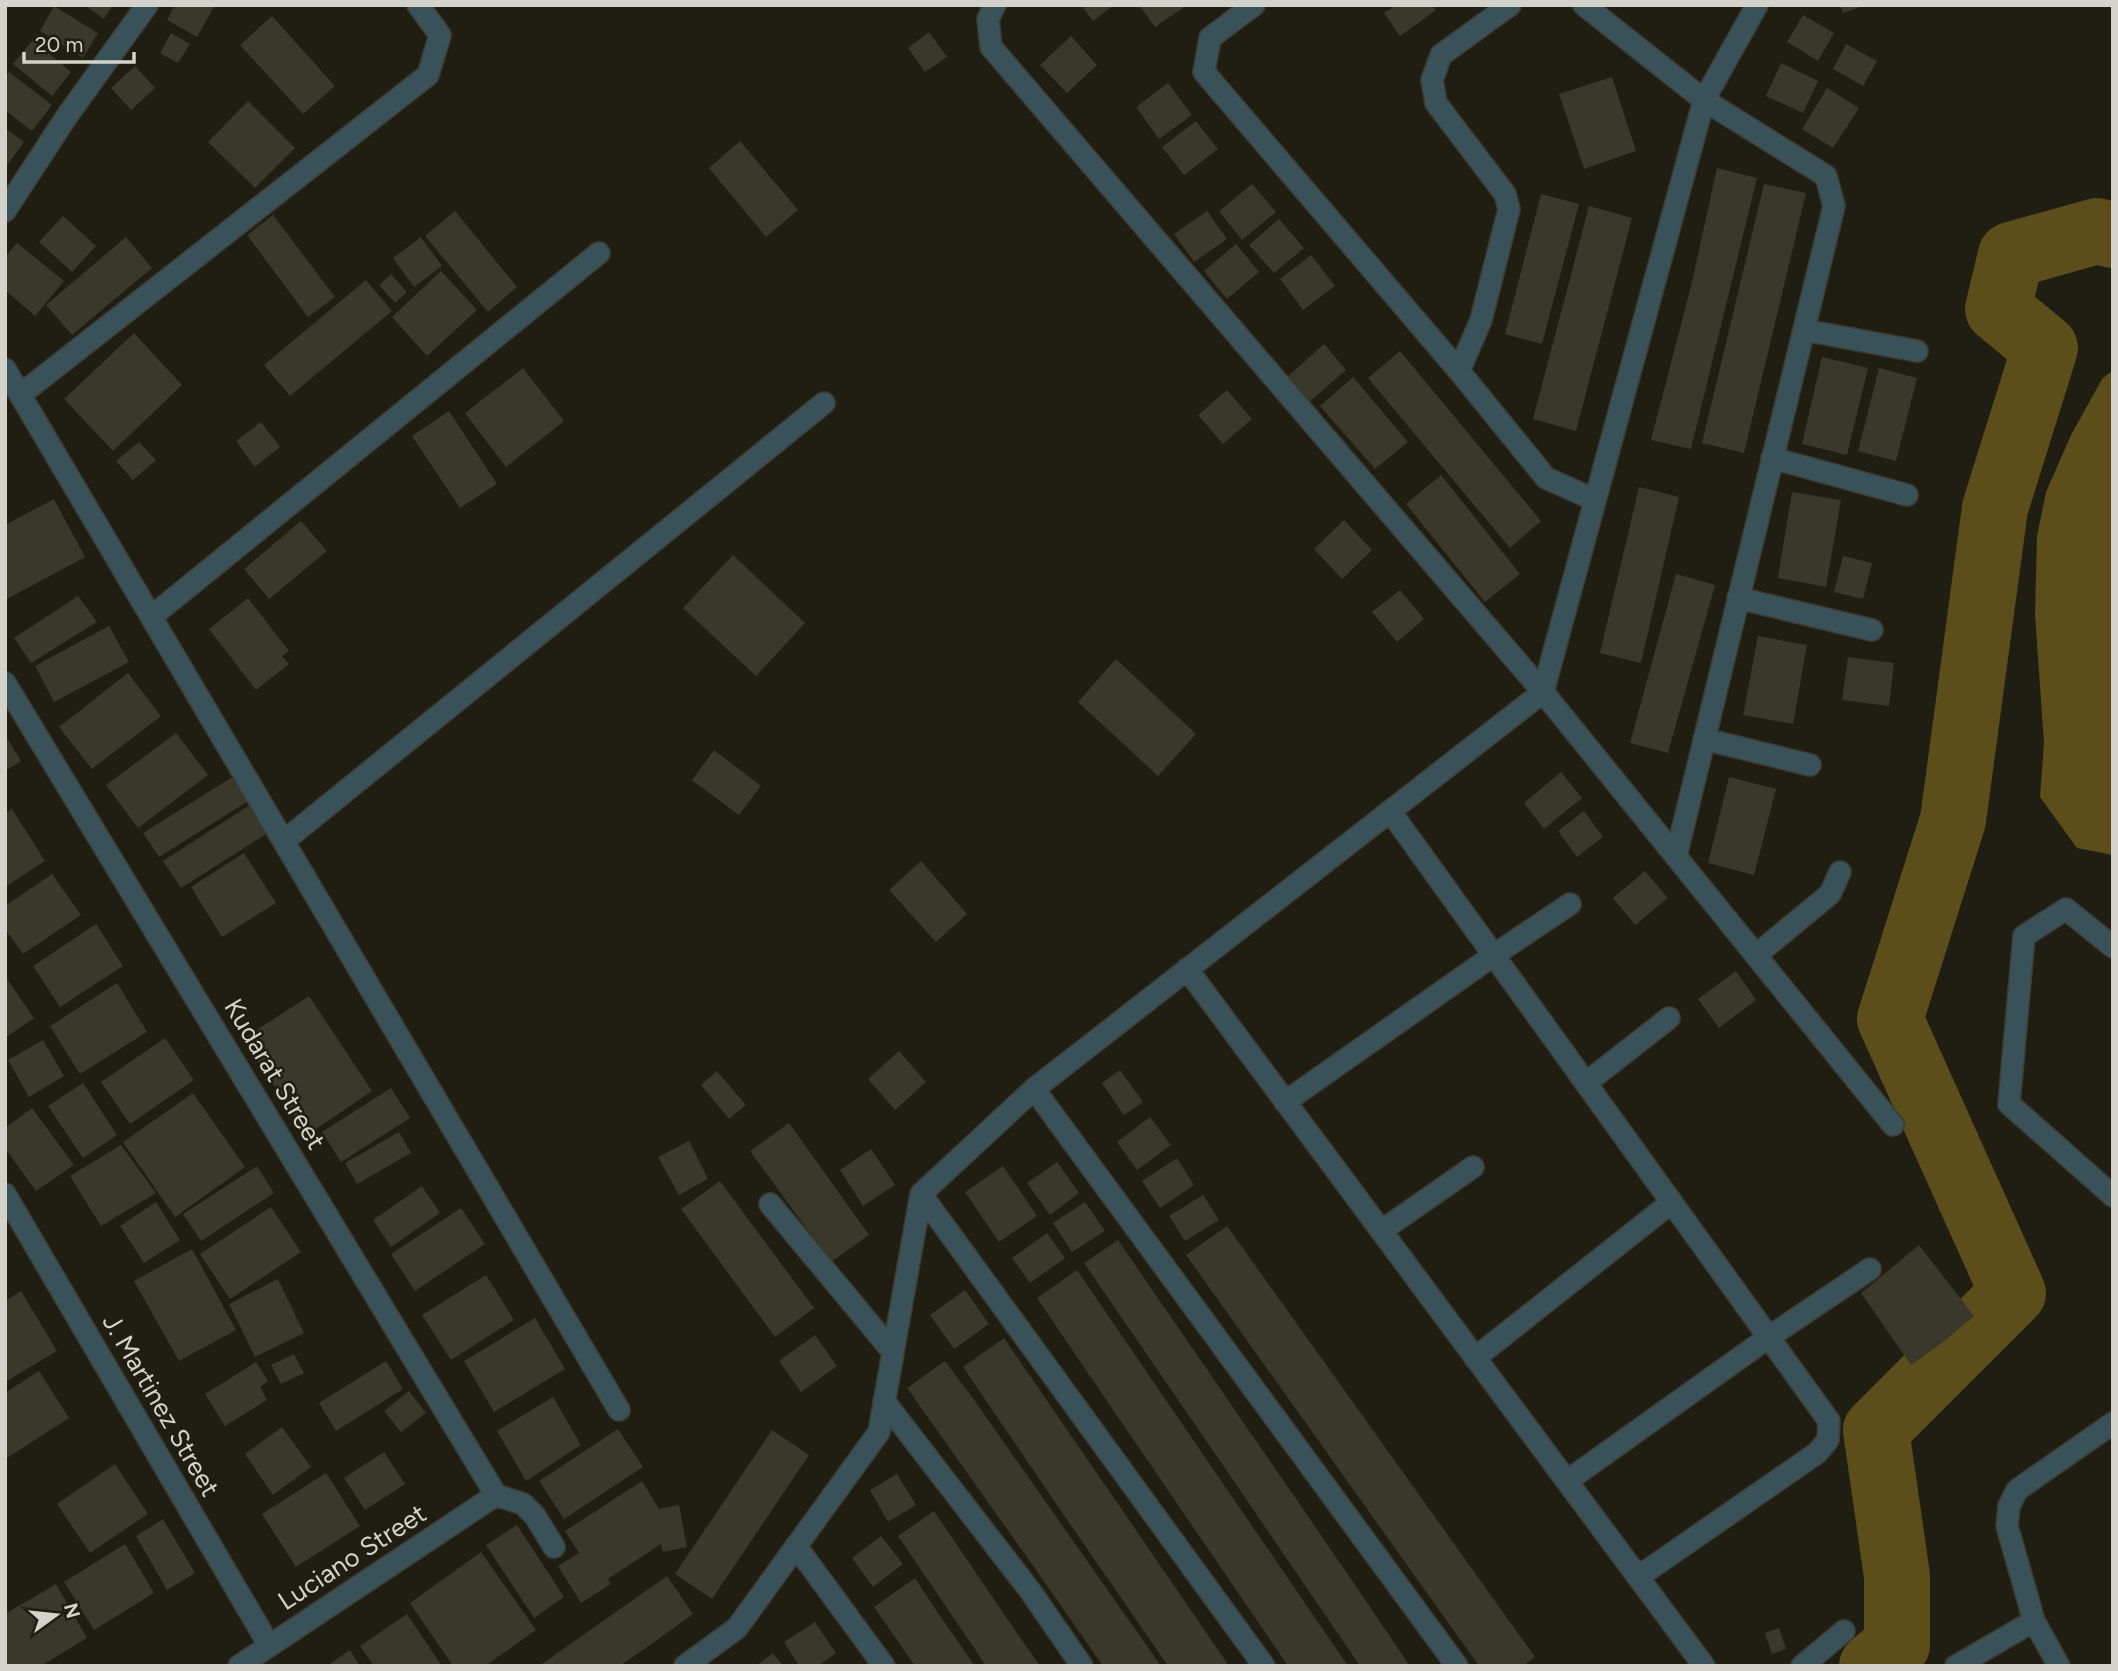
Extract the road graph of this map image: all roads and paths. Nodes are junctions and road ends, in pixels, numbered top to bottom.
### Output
1 (147, 5) edge
2 (418, 5) edge
3 (995, 5) edge
4 (1254, 5) edge
5 (1510, 5) edge
6 (1584, 5) edge
7 (1757, 5) edge
8 (1704, 100) junction
9 (5, 211) edge
10 (599, 253) dead end
11 (1804, 330) junction
12 (1917, 351) dead end
13 (5, 369) edge
14 (1459, 371) junction
15 (20, 395) junction
16 (824, 403) dead end
17 (1772, 458) junction
18 (1907, 495) dead end
19 (1595, 500) junction
20 (1738, 598) junction
21 (151, 617) junction
22 (1872, 630) dead end
23 (5, 682) edge
24 (1543, 692) junction
25 (1704, 740) junction
26 (1810, 765) dead end
27 (1390, 811) junction
28 (284, 841) junction
29 (1676, 856) junction
30 (1840, 872) dead end
31 (1570, 904) dead end
32 (2109, 938) edge
33 (1494, 955) junction
34 (1756, 955) junction
35 (1187, 969) junction
36 (1669, 1018) dead end
37 (1586, 1083) junction
38 (1034, 1089) junction
39 (1285, 1102) junction
40 (1893, 1125) dead end
41 (1473, 1167) dead end
42 (5, 1194) edge
43 (921, 1194) junction
44 (2113, 1196) edge
45 (1672, 1202) junction
46 (770, 1204) dead end
47 (1381, 1231) junction
48 (1870, 1269) dead end
49 (1769, 1337) junction
50 (893, 1352) junction
51 (1475, 1358) junction
52 (884, 1401) junction
53 (619, 1410) dead end
54 (2113, 1423) edge
55 (1567, 1481) junction
56 (496, 1495) junction
57 (796, 1546) junction
58 (554, 1547) dead end
59 (1638, 1577) junction
60 (2034, 1621) junction
61 (1844, 1631) dead end
62 (269, 1645) junction
63 (691, 1664) edge
64 (239, 1666) edge
65 (884, 1666) edge
66 (1082, 1666) edge
67 (1264, 1666) edge
68 (1457, 1666) edge
69 (1704, 1666) edge
70 (1802, 1666) edge
71 (1956, 1666) edge
72 (2059, 1666) edge

1 - 9 street
2 - 15 street
3 - 24 street
4 - 14 street
5 - 14 street
6 - 8 street
7 - 8 street
8 - 11 street
8 - 19 street
10 - 21 street
11 - 12 street
11 - 17 street
13 - 15 street
14 - 19 street
15 - 21 street
16 - 28 street
17 - 18 street
17 - 20 street
19 - 24 street
20 - 22 street
20 - 25 street
21 - 28 street
23 - 56 street, Kudarat Street
24 - 27 street
24 - 29 street
25 - 26 street
25 - 29 street
27 - 33 street
27 - 35 street
28 - 53 street
29 - 34 street
30 - 34 street
31 - 33 street
32 - 44 street
33 - 37 street
33 - 39 street
34 - 40 street
35 - 38 street
35 - 39 street
36 - 37 street
37 - 45 street
38 - 43 street
38 - 68 street
39 - 47 street
41 - 47 street
42 - 62 street, J. Martinez Street
43 - 50 street
43 - 67 street
45 - 49 street
45 - 51 street
46 - 50 street
47 - 51 street
48 - 49 street
49 - 55 street
49 - 59 street
50 - 52 street
51 - 55 street
52 - 57 street
52 - 66 street
54 - 60 street
55 - 59 street
56 - 58 street
56 - 62 street, Luciano Street
57 - 63 street
57 - 65 street
59 - 69 street
60 - 71 street
60 - 72 street
61 - 70 street
62 - 64 street, Luciano Street

